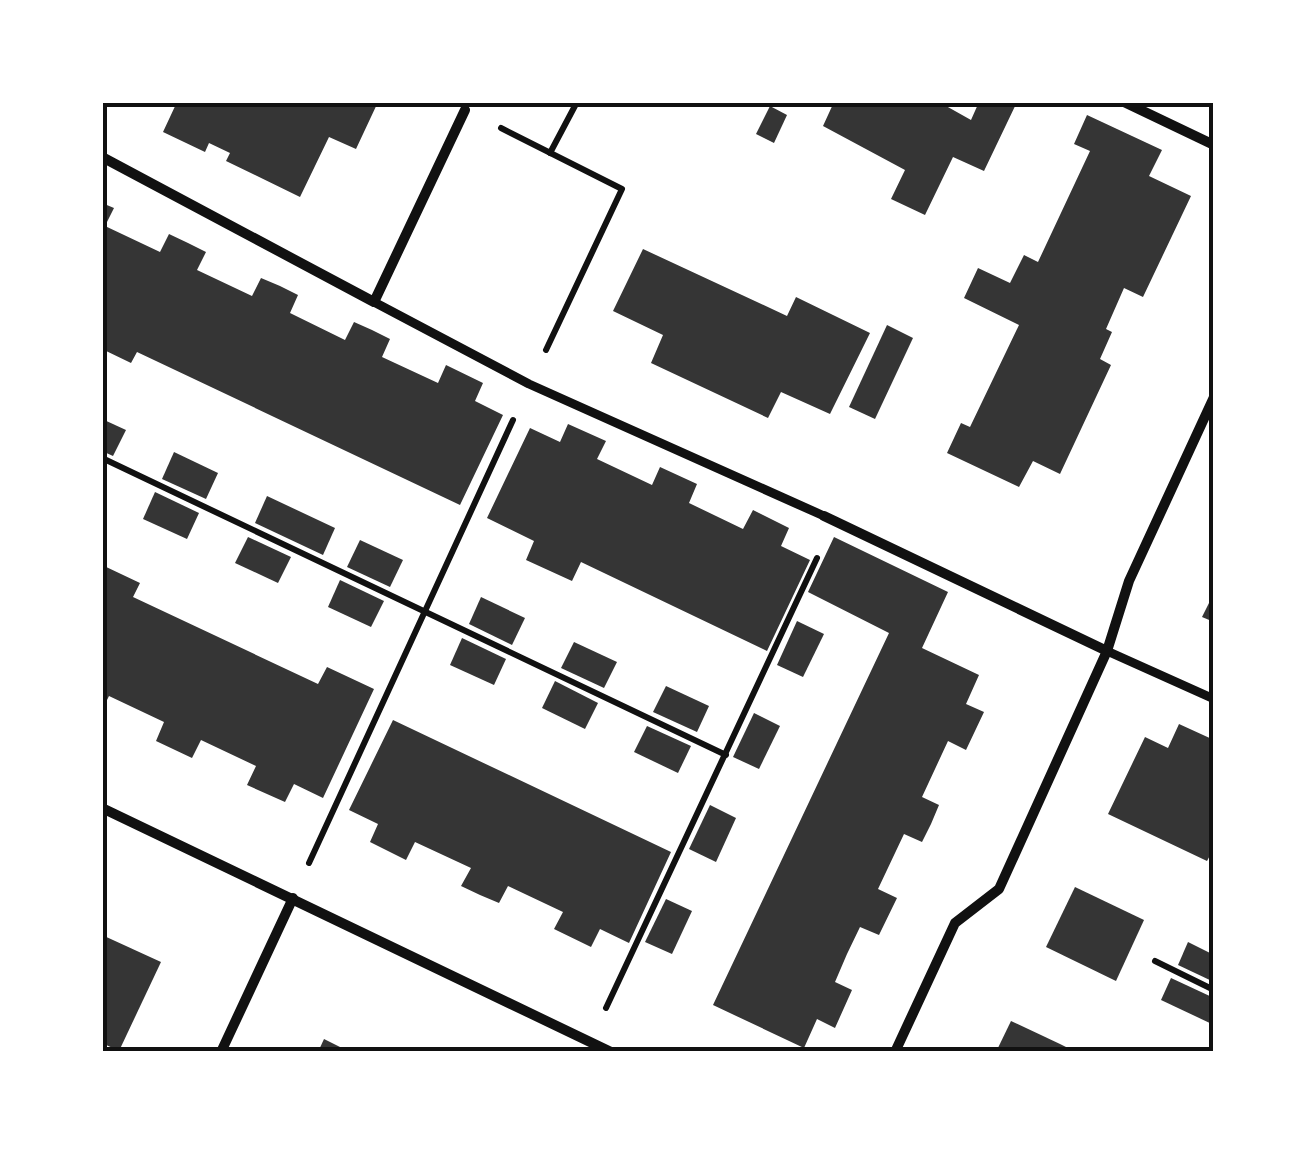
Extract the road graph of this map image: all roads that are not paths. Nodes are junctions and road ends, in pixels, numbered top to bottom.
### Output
1 (1124, 102) edge
2 (464, 110) road end
3 (1214, 146) edge
4 (102, 157) edge
5 (374, 302) junction
6 (1214, 398) edge
7 (829, 518) joint
8 (1107, 650) junction
9 (1214, 700) edge
10 (102, 808) edge
11 (293, 898) junction
12 (220, 1052) edge
13 (612, 1052) edge
14 (895, 1052) edge

1 - 3 street
2 - 5 street
4 - 5 street
5 - 7 street
6 - 8 street
7 - 8 street
8 - 9 street
8 - 14 street
10 - 11 street
11 - 12 street
11 - 13 street

